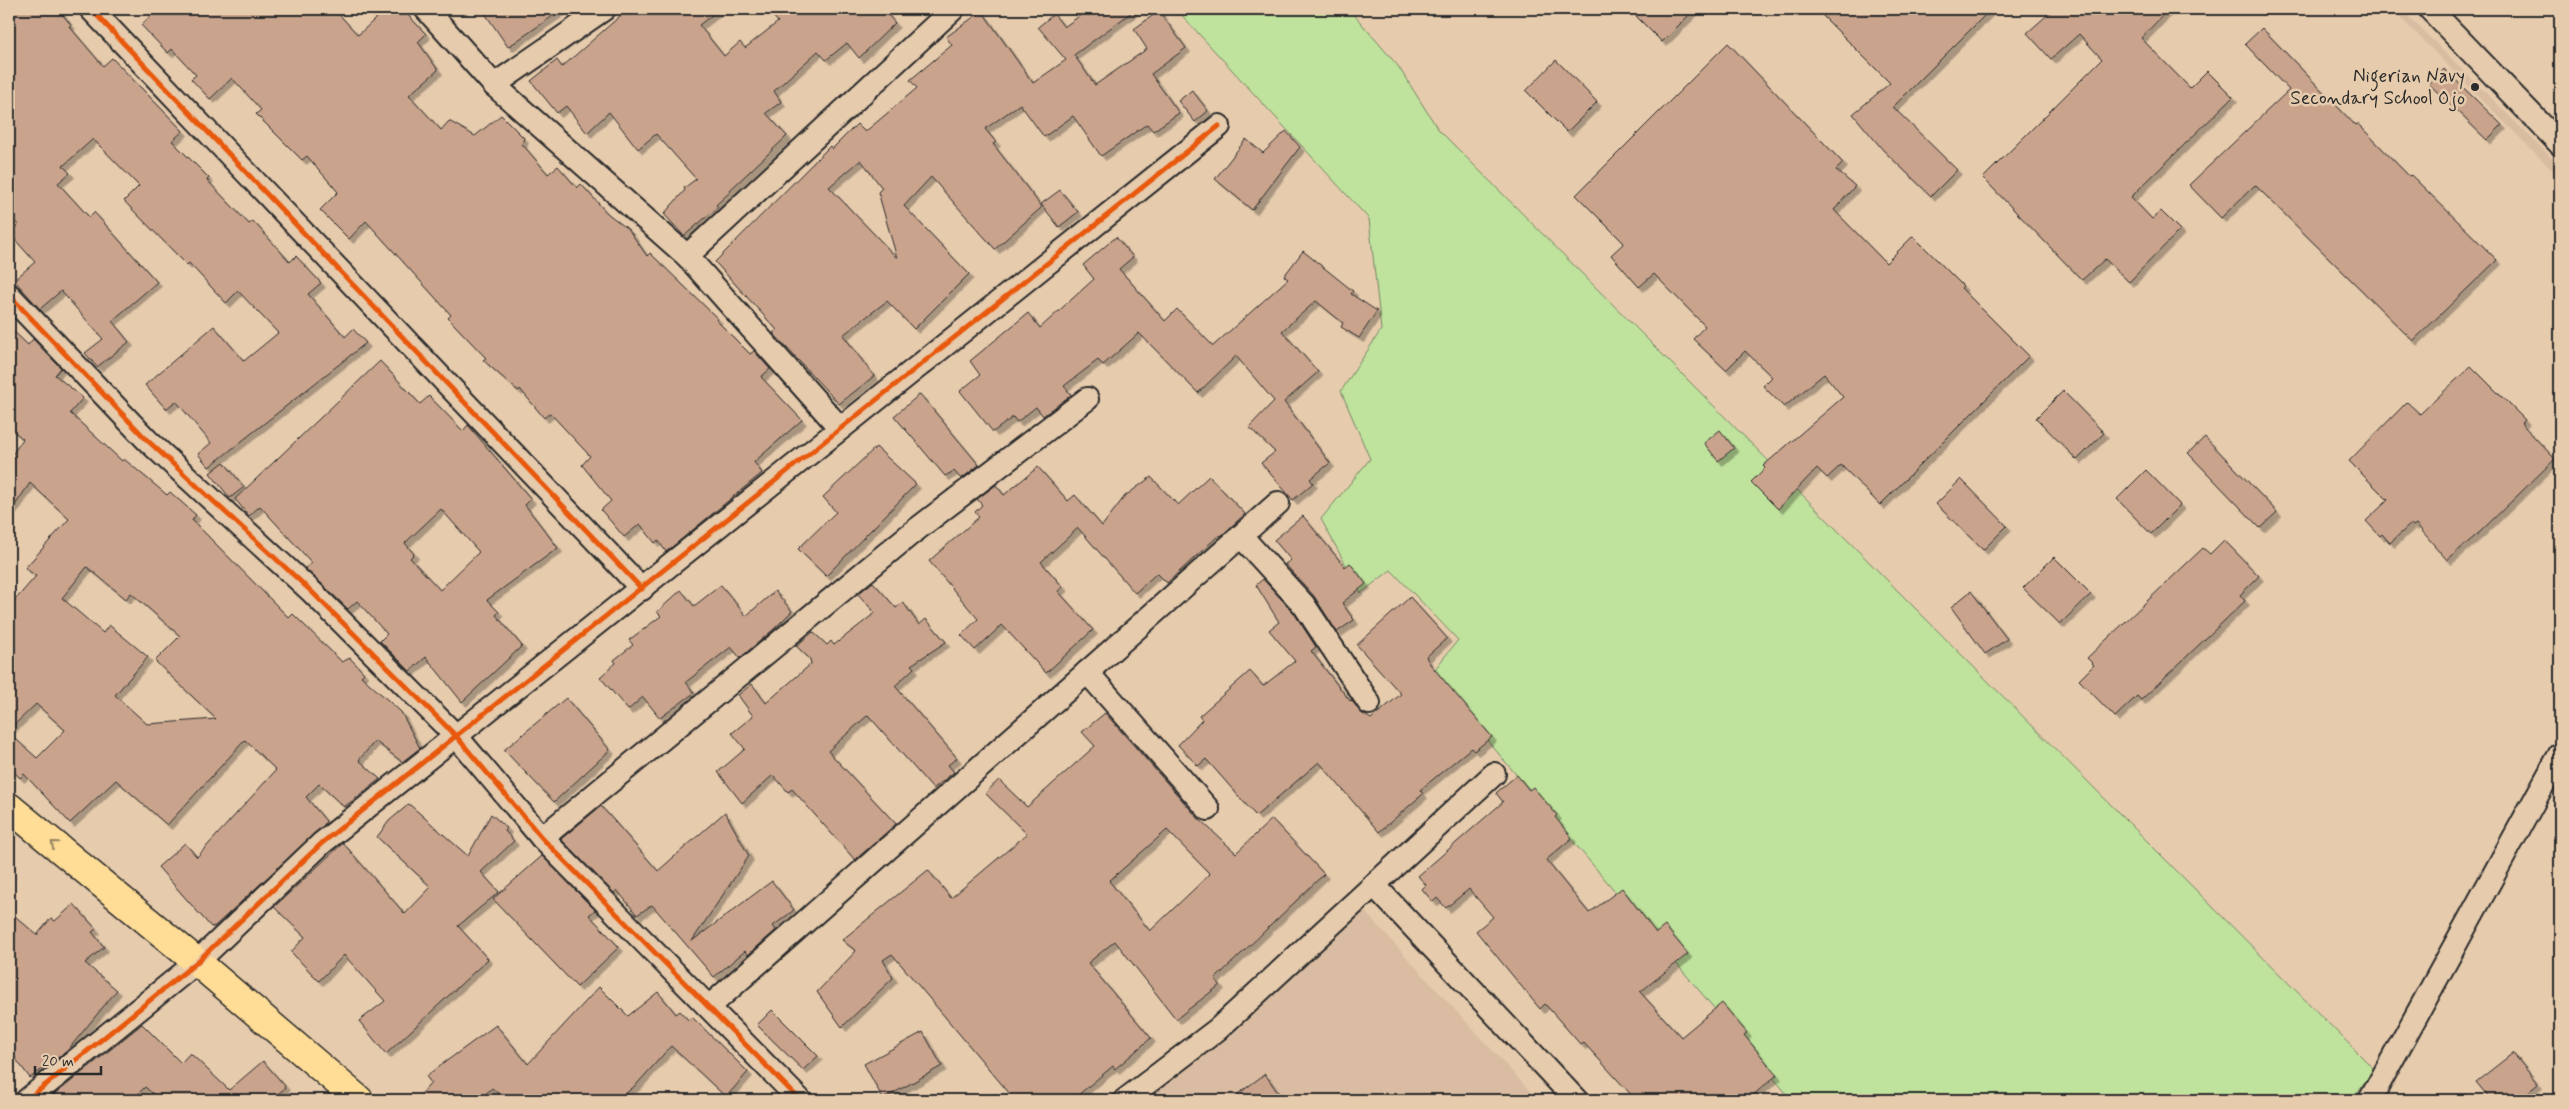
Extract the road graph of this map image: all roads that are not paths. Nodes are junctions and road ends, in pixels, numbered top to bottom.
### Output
1 (91, 9) edge
2 (426, 9) edge
3 (604, 9) edge
4 (953, 9) edge
5 (2430, 9) edge
6 (494, 85) junction
7 (1220, 126) dead end
8 (2560, 144) edge
9 (687, 256) junction
10 (9, 295) edge
11 (1088, 399) dead end
12 (840, 428) junction
13 (1278, 503) dead end
14 (1240, 536) junction
15 (642, 589) junction
16 (1087, 672) junction
17 (1369, 703) dead end
18 (456, 736) junction
19 (2560, 754) edge
20 (1494, 774) dead end
21 (9, 807) edge
22 (1208, 809) dead end
23 (9, 831) edge
24 (542, 838) junction
25 (1374, 885) junction
26 (191, 967) junction
27 (710, 1006) junction
28 (27, 1100) edge
29 (335, 1100) edge
30 (359, 1100) edge
31 (800, 1100) edge
32 (1125, 1100) edge
33 (1576, 1100) edge
34 (2370, 1100) edge

1 - 15 street
2 - 6 street
3 - 6 street
4 - 9 street
5 - 8 street
6 - 9 street
7 - 12 street
9 - 12 street
10 - 18 street
11 - 24 street
12 - 15 street
13 - 14 street
14 - 16 street
14 - 17 street
15 - 18 street
16 - 22 street
16 - 27 street
18 - 24 street
18 - 26 street
19 - 34 street
20 - 25 street
26 -> 21 main road
23 - 26 main road
24 - 27 street
25 - 32 street
25 - 33 street
26 - 28 street
26 - 29 main road
26 - 30 main road
27 - 31 street

